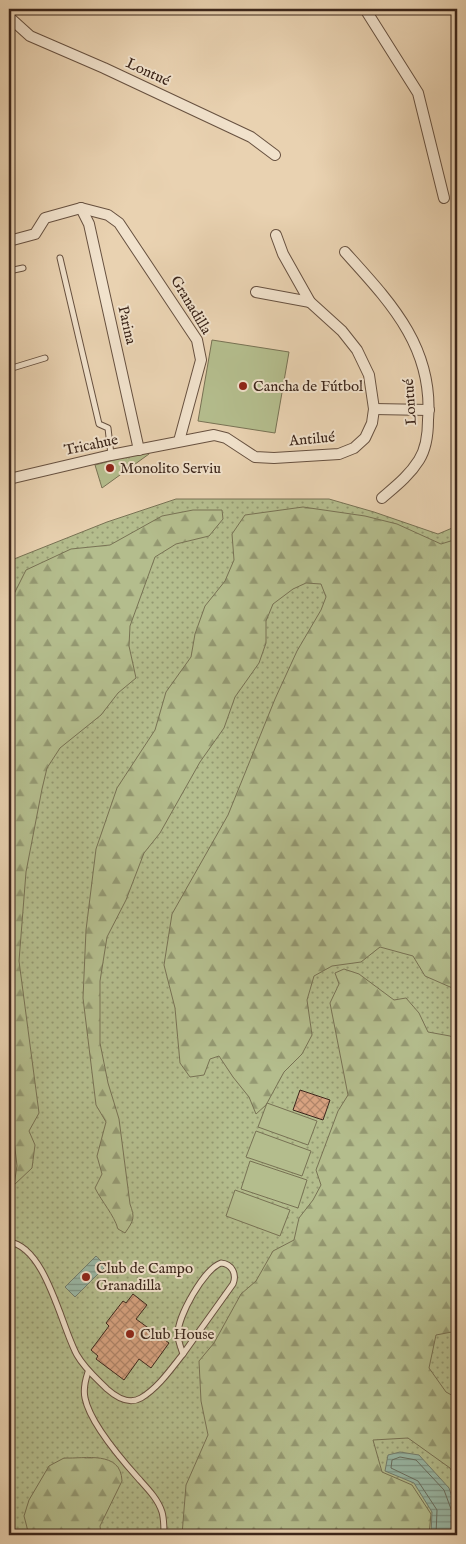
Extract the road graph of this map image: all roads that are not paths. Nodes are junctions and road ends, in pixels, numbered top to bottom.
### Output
1 (365, 9) edge
2 (9, 17) edge
3 (275, 155) dead end
4 (444, 198) dead end
5 (81, 208) junction
6 (276, 235) dead end
7 (9, 241) edge
8 (345, 252) dead end
9 (60, 258) dead end
10 (23, 268) dead end
11 (9, 271) edge
12 (256, 292) dead end
13 (310, 302) junction
14 (45, 358) dead end
15 (9, 369) edge
16 (374, 408) junction
17 (429, 410) junction
18 (179, 441) junction
19 (139, 450) junction
20 (111, 455) junction
21 (9, 479) edge
22 (382, 498) dead end
23 (9, 1242) edge
24 (183, 1354) junction
25 (88, 1372) junction
26 (164, 1535) edge

1 - 4 street
2 - 3 street, Lontué
5 - 7 street
5 - 18 street, Granadilla
5 - 19 street, Parina
6 - 13 street, Antilué
8 - 17 street, Lontué
9 - 20 lane
10 - 11 lane
12 - 13 street
13 - 16 street, Antilué
14 - 15 lane
16 - 17 street
16 - 18 street, Antilué
17 - 22 street, Lontué
18 - 19 street, Tricahue
19 - 20 street, Tricahue
20 - 21 street, Tricahue
23 - 25 lane
24 - 24 lane
24 - 25 lane
25 - 26 lane

